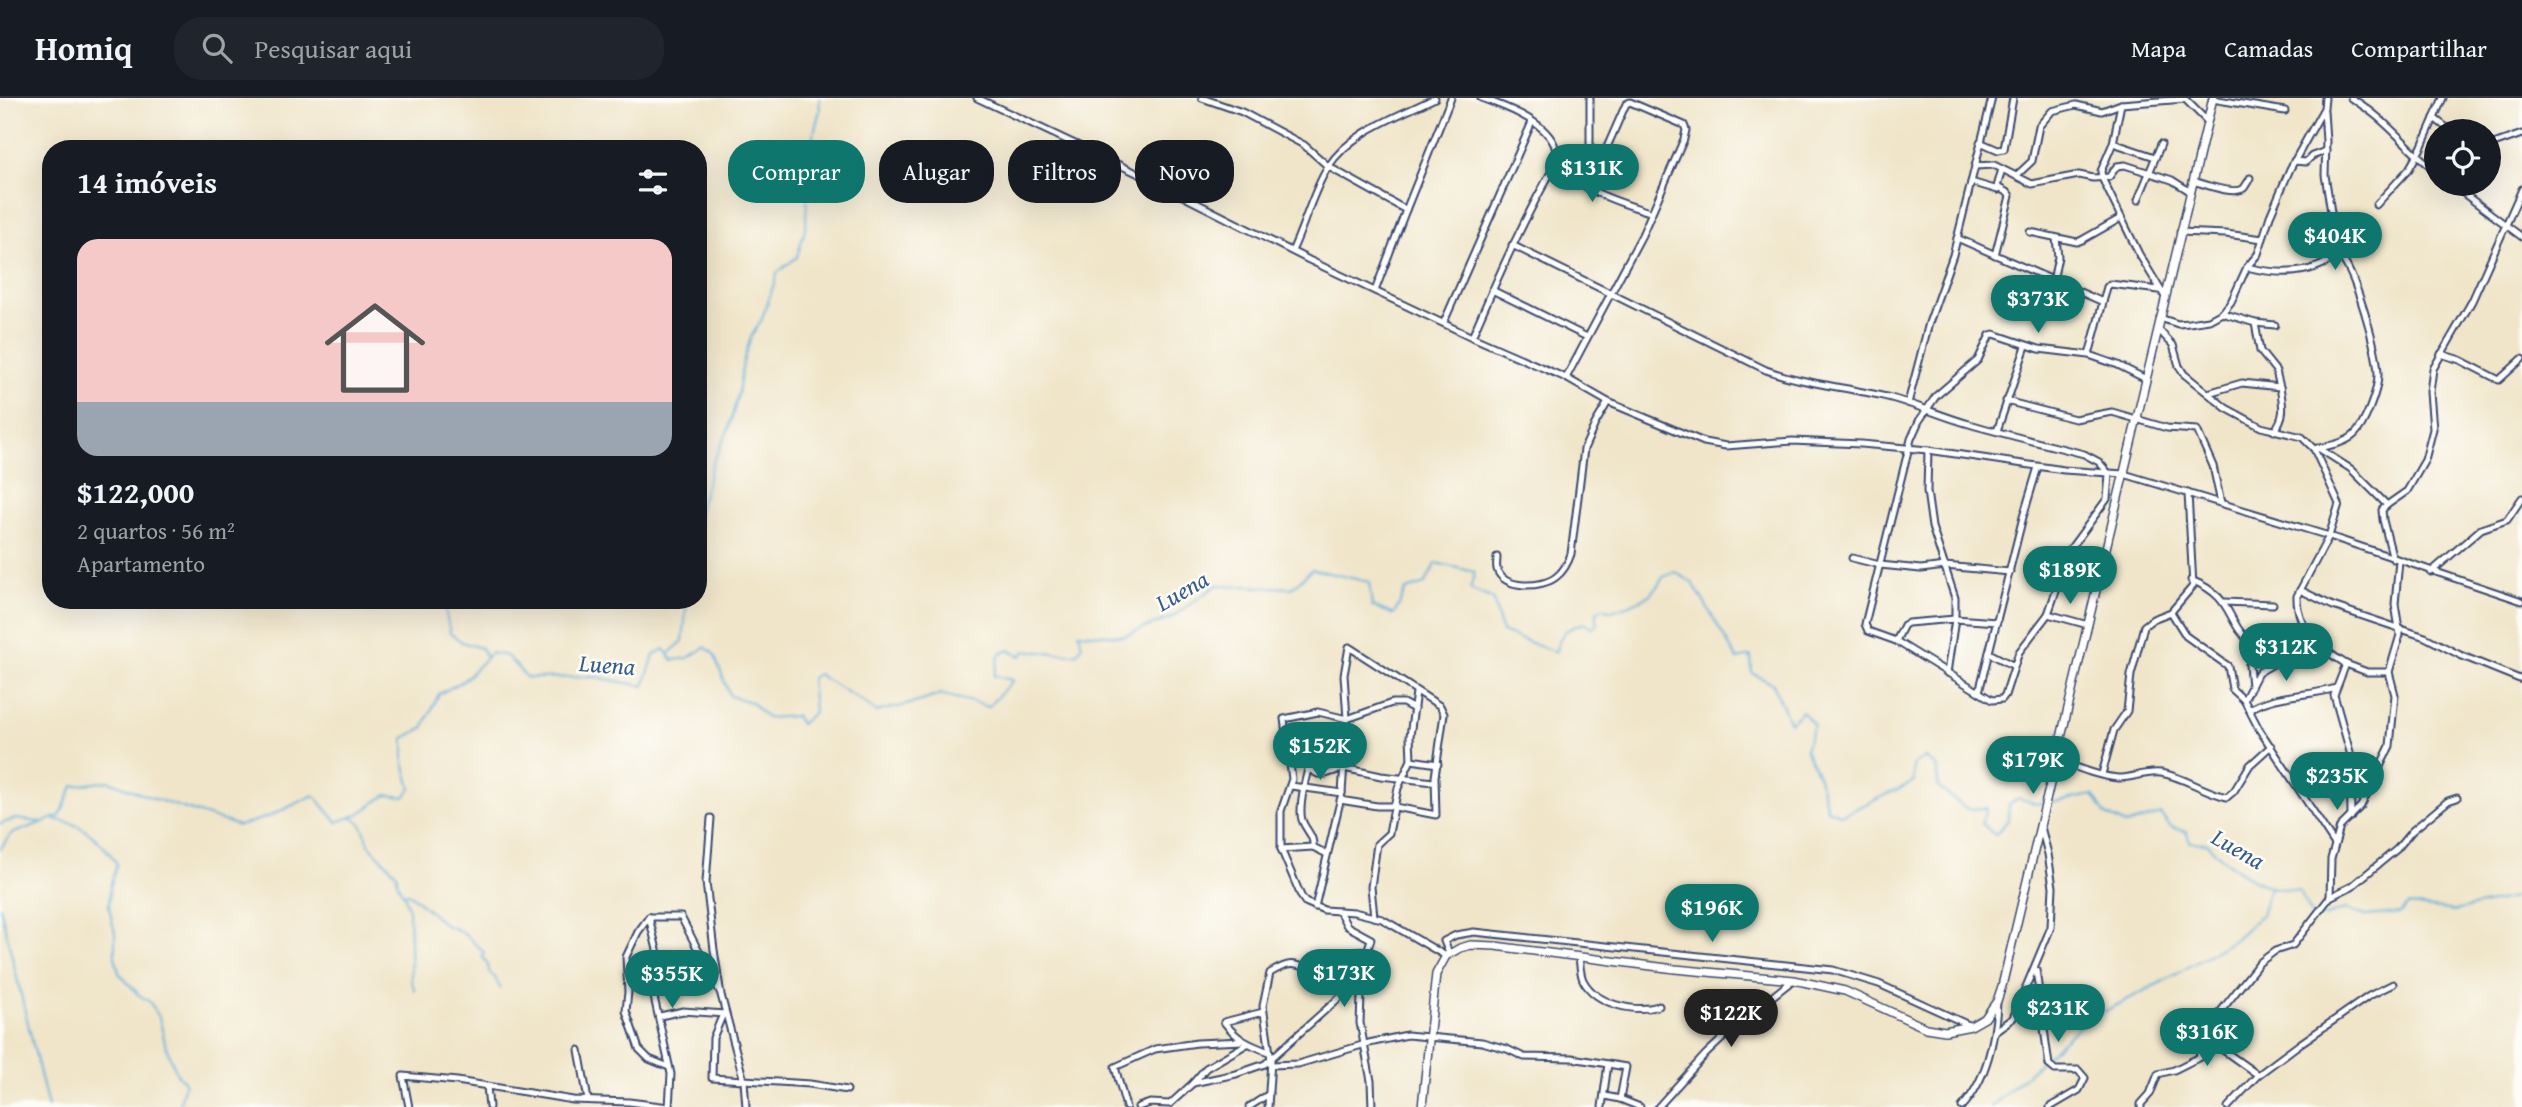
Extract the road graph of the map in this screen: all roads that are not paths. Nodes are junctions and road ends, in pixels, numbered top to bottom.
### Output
1 (977, 98) edge
2 (1202, 98) edge
3 (1435, 98) edge
4 (1451, 98) edge
5 (1481, 98) edge
6 (1590, 98) edge
7 (1992, 98) edge
8 (2013, 98) edge
9 (2213, 98) edge
10 (2325, 98) edge
11 (2351, 98) edge
12 (2443, 98) edge
13 (2184, 99) edge
14 (2121, 104) junction
15 (2324, 108) junction
16 (2285, 111) dead end
17 (2434, 118) joint
18 (2207, 121) junction
19 (1532, 122) junction
20 (2522, 134) edge
21 (2501, 141) edge
22 (1980, 142) junction
23 (2113, 143) junction
24 (2161, 144) dead end
25 (2326, 151) junction
26 (2155, 157) junction
27 (2417, 157) junction
28 (1558, 160) junction
29 (2294, 161) junction
30 (2424, 162) edge
31 (1975, 166) junction
32 (1329, 167) junction
33 (2002, 169) junction
34 (2149, 173) junction
35 (2017, 176) junction
36 (2102, 178) junction
37 (2250, 178) dead end
38 (2193, 181) junction
39 (1971, 182) junction
40 (1590, 185) junction
41 (2522, 189) edge
42 (1998, 190) junction
43 (2191, 192) junction
44 (2467, 196) edge
45 (2138, 200) dead end
46 (2376, 205) dead end
47 (1406, 210) junction
48 (1652, 214) junction
49 (2121, 218) junction
50 (2506, 226) junction
51 (2029, 232) dead end
52 (2180, 232) junction
53 (2522, 237) edge
54 (2056, 238) junction
55 (1957, 239) junction
56 (2263, 239) junction
57 (1512, 245) junction
58 (1292, 251) junction
59 (2338, 254) junction
60 (1995, 255) junction
61 (2247, 267) junction
62 (2053, 281) junction
63 (1492, 290) junction
64 (1375, 291) junction
65 (1612, 293) junction
66 (2162, 294) junction
67 (2103, 302) junction
68 (2222, 313) junction
69 (2160, 318) junction
70 (1444, 322) junction
71 (2255, 323) junction
72 (2275, 325) dead end
73 (2158, 329) junction
74 (1472, 337) junction
75 (1587, 337) junction
76 (2026, 346) junction
77 (2441, 354) junction
78 (2088, 355) junction
79 (2522, 359) edge
80 (1566, 378) junction
81 (2146, 379) junction
82 (2280, 387) junction
83 (2208, 393) junction
84 (2006, 401) junction
85 (1608, 402) junction
86 (1908, 403) junction
87 (1927, 411) junction
88 (2136, 421) junction
89 (1997, 431) junction
90 (2274, 431) junction
91 (1910, 449) junction
92 (2316, 449) junction
93 (1928, 450) junction
94 (2038, 467) junction
95 (2109, 474) junction
96 (2124, 474) junction
97 (2188, 493) junction
98 (2522, 498) edge
99 (2221, 503) junction
100 (2386, 505) junction
101 (2329, 536) junction
102 (1497, 558) dead end
103 (1852, 558) dead end
104 (2396, 560) junction
105 (1880, 565) junction
106 (1945, 566) junction
107 (2010, 572) junction
108 (2431, 572) junction
109 (2192, 580) junction
110 (2300, 590) junction
111 (2522, 601) edge
112 (2224, 602) junction
113 (2273, 604) dead end
114 (2171, 612) junction
115 (2048, 614) junction
116 (1955, 619) junction
117 (1997, 622) junction
118 (2088, 625) junction
119 (2400, 628) junction
120 (1896, 641) junction
121 (2318, 646) junction
122 (1989, 653) junction
123 (2346, 664) junction
124 (2014, 666) junction
125 (2389, 672) junction
126 (1948, 673) junction
127 (2522, 680) edge
128 (2251, 686) junction
129 (2336, 688) junction
130 (1416, 692) junction
131 (1979, 692) junction
132 (2244, 700) junction
133 (1415, 709) junction
134 (2250, 709) junction
135 (1348, 719) junction
136 (2271, 746) junction
137 (1345, 756) junction
138 (1411, 760) junction
139 (2056, 760) junction
140 (1438, 764) junction
141 (1344, 768) junction
142 (1309, 769) junction
143 (2102, 774) junction
144 (1403, 777) junction
145 (1434, 782) junction
146 (1291, 786) junction
147 (1305, 789) junction
148 (1341, 797) junction
149 (2457, 798) dead end
150 (1394, 808) junction
151 (2351, 817) junction
152 (711, 818) dead end
153 (2042, 824) junction
154 (2334, 843) junction
155 (1312, 846) junction
156 (1281, 849) junction
157 (1327, 854) junction
158 (2330, 897) junction
159 (1315, 907) junction
160 (1339, 911) junction
161 (649, 917) junction
162 (1374, 917) junction
163 (1369, 950) junction
164 (1448, 955) junction
165 (1579, 957) junction
166 (2035, 968) junction
167 (1794, 980) junction
168 (1357, 981) junction
169 (2393, 984) dead end
170 (721, 995) junction
171 (1997, 1000) junction
172 (1659, 1006) dead end
173 (1263, 1012) junction
174 (725, 1014) junction
175 (660, 1017) junction
176 (1971, 1026) junction
177 (1995, 1031) junction
178 (2202, 1035) junction
179 (1430, 1037) junction
180 (1245, 1042) junction
181 (1365, 1045) junction
182 (579, 1050) dead end
183 (1269, 1052) junction
184 (1271, 1063) junction
185 (1608, 1065) junction
186 (669, 1067) junction
187 (2258, 1076) junction
188 (744, 1081) junction
189 (1193, 1083) junction
190 (487, 1086) junction
191 (847, 1090) dead end
192 (1269, 1094) junction
193 (1605, 1096) junction
194 (1620, 1099) junction
195 (593, 1102) edge
196 (1171, 1106) edge
197 (409, 1107) edge
198 (489, 1107) edge
199 (669, 1107) edge
200 (746, 1107) edge
201 (1126, 1107) edge
202 (1139, 1107) edge
203 (1249, 1107) edge
204 (1268, 1107) edge
205 (1372, 1107) edge
206 (1422, 1107) edge
207 (1602, 1107) edge
208 (1640, 1107) edge
209 (1658, 1107) edge
210 (1962, 1107) edge
211 (2050, 1107) edge
212 (2141, 1107) edge
213 (2228, 1107) edge

1 - 58 street
2 - 32 street
3 - 32 street
4 - 47 street
5 - 19 street
6 - 40 street
7 - 22 street
8 - 22 street
9 - 16 street
9 - 18 main road
10 - 15 street
11 - 27 street
12 - 17 street
13 - 14 street
13 - 18 street
14 - 23 street
14 - 35 street
15 - 25 street
15 - 29 street
17 - 27 street
18 - 38 main road
19 - 28 street
19 - 70 street
20 - 21 street
22 - 31 street
23 - 26 street
23 - 36 street
24 - 26 street
25 - 29 street
25 - 59 street
26 - 34 street
27 - 30 street
27 - 46 street
28 - 40 street
28 - 57 street
29 - 56 street
31 - 33 street
31 - 39 street
32 - 47 street
32 - 58 street
33 - 35 street
33 - 42 street
34 - 36 street
34 - 43 street
34 - 45 street
35 - 36 street
36 - 49 street
37 - 38 street
38 - 43 main road
39 - 42 street
39 - 55 street
40 - 48 street
40 - 48 street
41 - 50 street
42 - 60 street
43 - 52 main road
44 - 50 street
47 - 64 street
48 - 65 street
49 - 54 street
49 - 66 street
50 - 53 street
50 - 77 street
51 - 54 street
52 - 56 street
52 - 66 main road
54 - 62 street
55 - 60 street
55 - 86 street
56 - 61 street
57 - 63 street
57 - 65 street
58 - 64 street
59 - 61 street
59 - 92 street
60 - 62 street
61 - 68 street
62 - 67 street
63 - 74 street
63 - 75 street
64 - 70 street
65 - 75 street
65 - 86 street
66 - 67 street
66 - 69 main road
67 - 78 street
68 - 69 street
68 - 71 street
69 - 73 main road
70 - 74 street
71 - 72 street
71 - 82 street
73 - 81 main road
73 - 83 street
74 - 80 street
75 - 80 street
76 - 78 street
76 - 84 street
76 - 87 street
77 - 79 street
77 - 100 street
78 - 81 street
80 - 85 street
81 - 88 main road
82 - 83 street
82 - 90 street
83 - 90 street
84 - 88 street
84 - 89 street
85 - 91 street
85 - 102 street
86 - 87 street
87 - 89 street
87 - 91 street
88 - 96 main road
88 - 99 street
89 - 95 street
90 - 92 street
91 - 93 street
91 - 105 street
92 - 100 street
92 - 101 street
93 - 94 street
93 - 106 street
94 - 95 street
94 - 107 street
95 - 96 street
95 - 115 street
96 - 97 street
96 - 118 main road
97 - 99 street
97 - 109 street
98 - 108 street
99 - 101 street
100 - 104 street
101 - 104 street
101 - 110 street
103 - 105 street
104 - 108 street
104 - 119 street
105 - 106 street
105 - 120 street
106 - 107 street
106 - 116 street
107 - 117 street
108 - 111 street
109 - 112 street
109 - 114 street
110 - 119 street
110 - 121 street
112 - 113 street
112 - 128 street
114 - 132 street
114 - 143 street
115 - 118 street
115 - 124 street
116 - 117 street
116 - 120 street
116 - 126 street
117 - 122 street
118 - 139 main road
119 - 125 street
119 - 127 street
120 - 126 street
121 - 123 street
121 - 128 street
122 - 124 street
122 - 131 street
123 - 125 street
123 - 129 street
124 - 131 street
125 - 151 street
126 - 131 street
128 - 132 street
129 - 134 street
129 - 151 street
130 - 133 street
130 - 135 street
130 - 140 street
132 - 134 street
133 - 135 street
133 - 138 street
134 - 136 street
135 - 137 street
135 - 146 street
136 - 143 street
136 - 154 street
137 - 141 street
137 - 142 street
138 - 140 street
138 - 144 street
139 - 143 street
139 - 153 main road
140 - 145 street
141 - 142 street
141 - 144 street
141 - 148 street
142 - 147 street
144 - 145 street
144 - 150 street
145 - 150 street
146 - 147 street
146 - 156 street
147 - 148 street
147 - 155 street
148 - 150 street
148 - 157 street
149 - 158 street
150 - 162 street
151 - 154 street
152 - 170 street
153 - 166 street
153 - 171 main road
154 - 158 street
155 - 156 street
155 - 157 street
156 - 159 street
157 - 159 street
158 - 178 street
159 - 160 street
160 - 162 street
160 - 163 street
161 - 170 street
161 - 175 street
161 - 186 street
162 - 164 street
163 - 168 street
163 - 173 street
164 - 165 main road
164 - 176 street
164 - 179 main road
165 - 167 main road
165 - 172 street
166 - 177 street
166 - 211 street
167 - 176 main road
167 - 209 street
168 - 181 street
168 - 184 street
169 - 187 street
170 - 174 street
171 - 176 main road
171 - 177 street
173 - 180 street
173 - 183 street
174 - 175 street
174 - 188 street
174 - 188 street
175 - 186 street
177 - 210 street
178 - 187 street
178 - 212 street
179 - 181 street
179 - 185 street
179 - 206 main road
180 - 183 street
180 - 189 street
180 - 201 street
181 - 184 street
181 - 205 street
182 - 195 street
183 - 184 street
184 - 189 street
184 - 192 street
185 - 193 street
185 - 194 street
186 - 199 street
187 - 213 street
188 - 191 street
188 - 200 street
189 - 196 street
190 - 195 street
190 - 197 street
190 - 198 street
192 - 203 street
192 - 204 street
193 - 194 street
193 - 207 street
194 - 208 street
195 - 199 street
196 - 202 street

